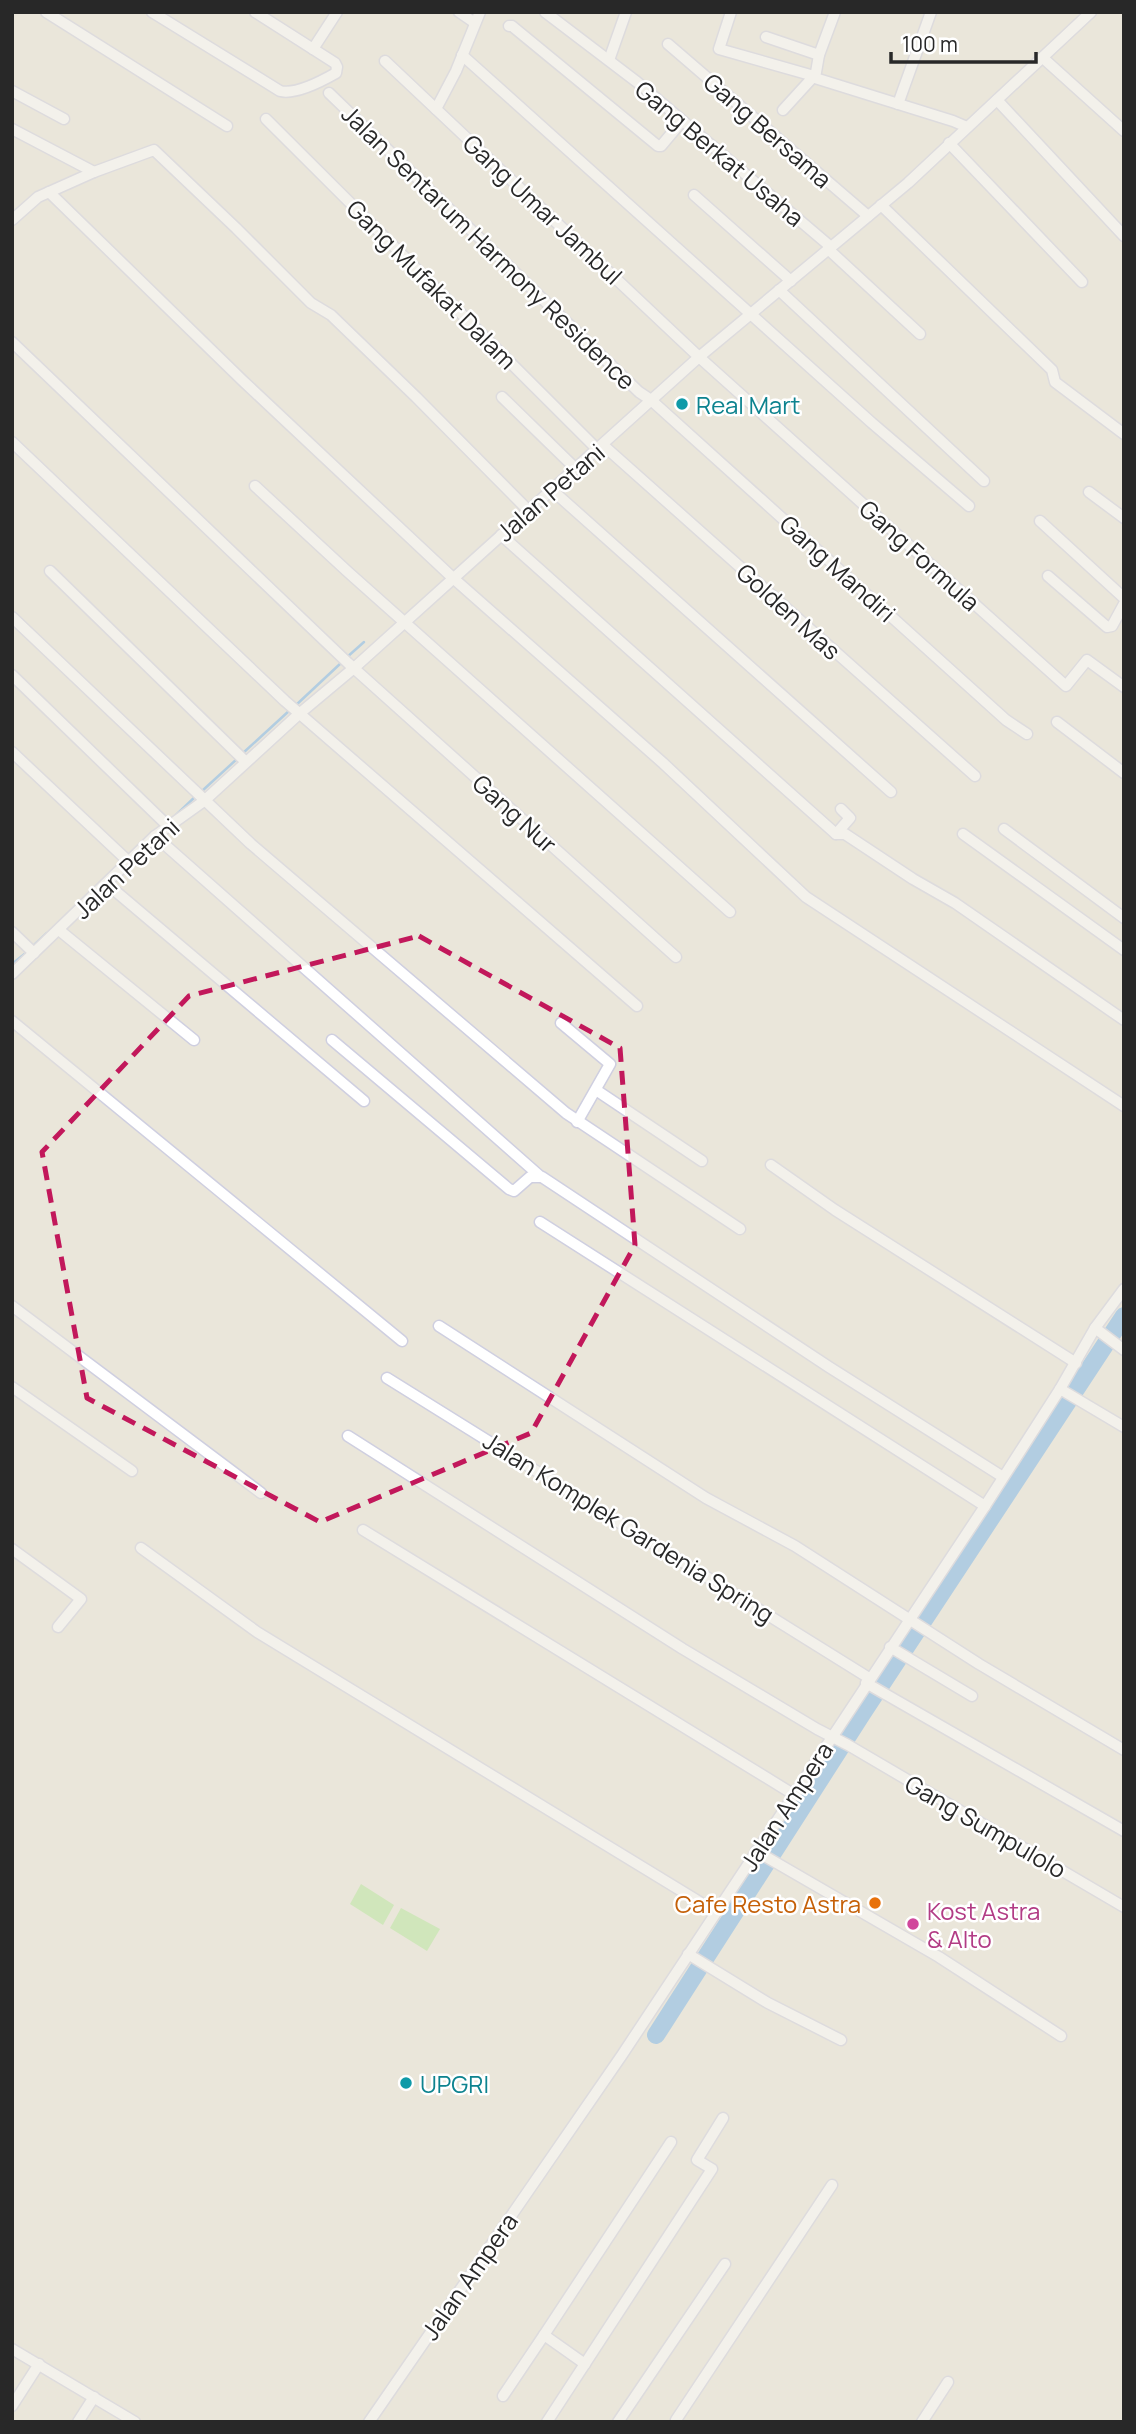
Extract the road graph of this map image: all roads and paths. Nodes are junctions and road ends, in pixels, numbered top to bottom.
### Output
1 (46, 12) edge
2 (152, 12) edge
3 (255, 12) edge
4 (337, 12) edge
5 (459, 12) edge
6 (545, 12) edge
7 (626, 12) edge
8 (732, 12) edge
9 (835, 12) edge
10 (931, 12) edge
11 (1091, 12) edge
12 (478, 18) edge
13 (509, 26) dead end
14 (766, 37) dead end
15 (668, 44) dead end
16 (313, 49) junction
17 (462, 55) junction
18 (819, 55) junction
19 (1043, 58) junction
20 (609, 60) junction
21 (385, 61) dead end
22 (815, 77) junction
23 (12, 91) edge
24 (329, 93) dead end
25 (997, 100) junction
26 (898, 104) junction
27 (436, 109) junction
28 (783, 110) dead end
29 (64, 119) dead end
30 (266, 120) dead end
31 (682, 121) junction
32 (960, 124) junction
33 (227, 126) dead end
34 (12, 129) edge
35 (1124, 131) edge
36 (949, 144) junction
37 (94, 172) junction
38 (49, 192) junction
39 (694, 195) dead end
40 (881, 205) junction
41 (868, 216) junction
42 (12, 220) edge
43 (1124, 236) edge
44 (830, 248) junction
45 (791, 281) junction
46 (1082, 282) dead end
47 (779, 290) junction
48 (750, 314) junction
49 (920, 334) dead end
50 (12, 342) edge
51 (699, 357) junction
52 (502, 397) dead end
53 (651, 400) junction
54 (775, 424) joint
55 (1124, 433) edge
56 (12, 442) edge
57 (601, 447) junction
58 (576, 469) junction
59 (984, 481) dead end
60 (255, 486) dead end
61 (552, 490) junction
62 (1089, 492) dead end
63 (968, 506) dead end
64 (528, 510) junction
65 (1124, 518) edge
66 (1040, 520) dead end
67 (501, 535) junction
68 (50, 571) dead end
69 (1048, 576) dead end
70 (453, 578) junction
71 (1124, 598) edge
72 (1124, 606) edge
73 (12, 617) edge
74 (404, 622) junction
75 (351, 666) junction
76 (12, 675) edge
77 (1124, 687) edge
78 (296, 712) junction
79 (1057, 722) dead end
80 (1027, 734) dead end
81 (12, 752) edge
82 (241, 757) junction
83 (1124, 773) edge
84 (975, 776) dead end
85 (891, 792) dead end
86 (204, 801) junction
87 (841, 809) dead end
88 (165, 823) junction
89 (1004, 829) dead end
90 (836, 834) junction
91 (963, 834) dead end
92 (155, 836) junction
93 (129, 862) junction
94 (107, 884) junction
95 (730, 912) dead end
96 (1124, 918) edge
97 (59, 930) junction
98 (12, 932) edge
99 (29, 948) junction
100 (1124, 950) edge
101 (676, 957) dead end
102 (12, 974) edge
103 (637, 1006) dead end
104 (1124, 1020) edge
105 (12, 1021) edge
106 (561, 1023) dead end
107 (194, 1040) dead end
108 (332, 1040) dead end
109 (596, 1090) junction
110 (364, 1101) dead end
111 (1124, 1106) edge
112 (577, 1122) junction
113 (702, 1161) dead end
114 (771, 1165) dead end
115 (542, 1177) junction
116 (540, 1222) dead end
117 (740, 1228) dead end
118 (1124, 1289) edge
119 (12, 1306) edge
120 (439, 1326) dead end
121 (1098, 1330) junction
122 (402, 1341) dead end
123 (1119, 1347) edge
124 (1076, 1363) junction
125 (387, 1378) dead end
126 (12, 1387) edge
127 (1064, 1391) junction
128 (1124, 1427) edge
129 (348, 1436) dead end
130 (132, 1471) dead end
131 (1003, 1477) junction
132 (261, 1493) dead end
133 (985, 1506) junction
134 (363, 1530) dead end
135 (141, 1548) dead end
136 (12, 1549) edge
137 (911, 1619) junction
138 (58, 1628) dead end
139 (893, 1649) junction
140 (868, 1681) junction
141 (972, 1696) dead end
142 (839, 1740) junction
143 (1124, 1750) edge
144 (793, 1794) junction
145 (1124, 1831) edge
146 (759, 1853) junction
147 (1124, 1907) edge
148 (716, 1912) junction
149 (691, 1955) junction
150 (1061, 2036) dead end
151 (841, 2040) dead end
152 (723, 2118) dead end
153 (671, 2142) dead end
154 (832, 2185) dead end
155 (725, 2264) dead end
156 (544, 2335) junction
157 (12, 2349) edge
158 (39, 2364) junction
159 (585, 2364) junction
160 (948, 2382) dead end
161 (503, 2396) dead end
162 (94, 2397) junction
163 (12, 2406) edge
164 (676, 2420) dead end
165 (78, 2422) edge
166 (135, 2422) edge
167 (369, 2422) edge
168 (547, 2422) edge
169 (618, 2422) edge
170 (922, 2422) edge

1 - 33 street
2 - 16 street
3 - 16 street
4 - 16 street
5 - 12 street
6 - 20 street, Gang Berkat Usaha
7 - 20 street
8 - 22 street
9 - 18 street
10 - 26 street
11 - 19 street, Jalan Petani
12 - 17 street
13 - 31 street
14 - 18 street
15 - 41 street, Gang Bersama
17 - 27 street
17 - 48 street
18 - 22 street
19 - 25 street, Jalan Petani
19 - 35 street
20 - 31 street, Gang Berkat Usaha
21 - 27 street, Gang Umar Jambul
22 - 26 street
22 - 28 street
23 - 29 street
24 - 53 street, Jalan Sentarum Harmony Residence
25 - 32 street, Jalan Petani
25 - 43 street
26 - 32 street
27 - 51 street, Gang Umar Jambul
30 - 57 street, Gang Mufakat Dalam
31 - 44 street, Gang Berkat Usaha
32 - 36 street, Jalan Petani
34 - 37 street
36 - 40 street, Jalan Petani
36 - 46 street
37 - 38 street
37 - 64 street
38 - 42 street
38 - 70 street
39 - 45 street
40 - 41 street, Jalan Petani
40 - 55 street
41 - 44 street, Jalan Petani
44 - 45 street, Jalan Petani
44 - 49 street, Gang Berkat Usaha
45 - 47 street, Jalan Petani
47 - 48 street, Jalan Petani
47 - 59 street
48 - 51 street, Jalan Petani
48 - 63 street
50 - 75 street, Gang Nur
51 - 53 street, Jalan Petani
51 - 54 street, Gang Umar Jambul
52 - 58 street
53 - 57 street, Jalan Petani
53 - 80 street, Gang Mandiri
54 - 77 street, Gang Formula
56 - 78 street
57 - 58 street, Jalan Petani
57 - 84 street, Golden Mas
58 - 61 street, Jalan Petani
60 - 74 street
61 - 64 street, Jalan Petani
61 - 85 street
62 - 65 street
64 - 67 street, Jalan Petani
66 - 71 street
67 - 70 street, Jalan Petani
67 - 90 street
68 - 82 street
69 - 72 street
70 - 74 street, Jalan Petani
70 - 111 street
73 - 86 street
74 - 75 street, Jalan Petani
74 - 95 street
75 - 78 street, Jalan Petani
75 - 101 street, Gang Nur
76 - 88 street
78 - 82 street, Jalan Petani
78 - 103 street
79 - 83 street
81 - 93 street
82 - 86 street, Jalan Petani
86 - 88 street, Jalan Petani
86 - 112 street
87 - 90 street
88 - 92 street, Jalan Petani
89 - 96 street
90 - 104 street
91 - 100 street
92 - 93 street, Jalan Petani
92 - 115 street
93 - 94 street, Jalan Petani
94 - 97 street, Jalan Petani
94 - 110 street
97 - 99 street, Jalan Petani
97 - 107 street
98 - 99 street
99 - 102 street, Jalan Petani
105 - 122 street
106 - 109 street
108 - 115 street
109 - 112 street
109 - 113 street
112 - 117 street
114 - 124 street
115 - 131 street
116 - 133 street
118 - 121 street, Jalan Ampera
119 - 132 street
120 - 137 street
121 - 123 street
121 - 124 street, Jalan Ampera
124 - 127 street, Jalan Ampera
125 - 140 street, Jalan Komplek Gardenia Spring
126 - 130 street
127 - 128 street
127 - 131 street, Jalan Ampera
129 - 142 street, Gang Sumpulolo
131 - 133 street, Jalan Ampera
133 - 137 street, Jalan Ampera
134 - 144 street
135 - 148 street
136 - 138 street
137 - 139 street, Jalan Ampera
137 - 143 street
139 - 140 street, Jalan Ampera
139 - 141 street
140 - 142 street, Jalan Ampera
140 - 145 street, Jalan Komplek Gardenia Spring
142 - 144 street, Jalan Ampera
142 - 147 street, Gang Sumpulolo
144 - 146 street, Jalan Ampera
146 - 148 street, Jalan Ampera
146 - 150 street
148 - 149 street, Jalan Ampera
149 - 151 street
149 - 167 street, Jalan Ampera
152 - 159 street
153 - 156 street
154 - 164 street
155 - 169 street
156 - 159 street
156 - 161 street
157 - 158 street
158 - 162 street
158 - 163 street
159 - 168 street
160 - 170 street
162 - 165 street
162 - 166 street

